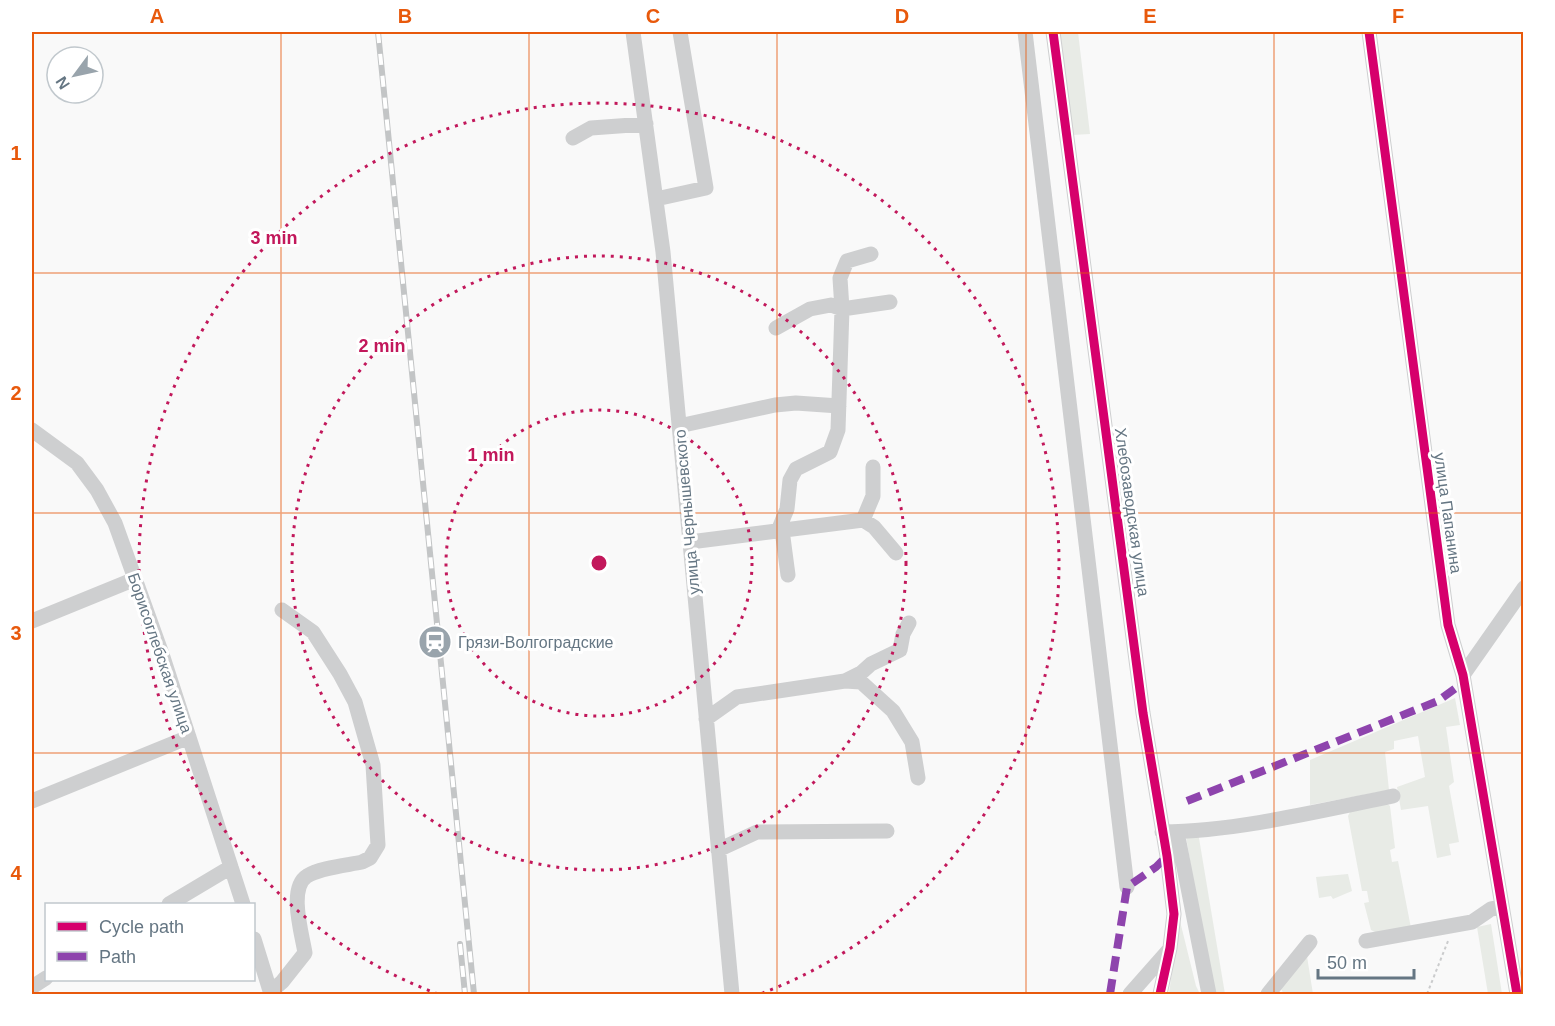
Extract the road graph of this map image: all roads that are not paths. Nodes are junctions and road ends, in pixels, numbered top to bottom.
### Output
1 (633, 32) edge
2 (680, 32) edge
3 (1025, 32) edge
4 (1053, 32) edge
5 (1369, 32) edge
6 (646, 124) junction
7 (573, 138) dead end
8 (656, 199) junction
9 (870, 254) dead end
10 (890, 302) dead end
11 (843, 309) junction
12 (777, 328) dead end
13 (839, 406) junction
14 (679, 426) junction
15 (32, 430) edge
16 (873, 467) dead end
17 (863, 520) junction
18 (780, 531) junction
19 (690, 542) junction
20 (896, 553) dead end
21 (788, 575) dead end
22 (135, 579) junction
23 (1524, 588) edge
24 (282, 610) dead end
25 (32, 621) edge
26 (909, 622) dead end
27 (1463, 675) junction
28 (845, 681) junction
29 (706, 719) junction
30 (189, 737) junction
31 (918, 778) dead end
32 (1393, 796) dead end
33 (32, 801) edge
34 (887, 831) dead end
35 (1170, 832) junction
36 (718, 850) junction
37 (231, 867) junction
38 (1127, 887) dead end
39 (171, 903) edge
40 (243, 903) edge
41 (1502, 907) junction
42 (1366, 941) dead end
43 (255, 942) edge
44 (1310, 942) dead end
45 (1170, 948) junction
46 (45, 979) edge
47 (32, 987) edge
48 (1273, 992) edge
49 (270, 993) edge
50 (732, 994) edge
51 (1130, 994) edge
52 (1160, 994) edge
53 (1209, 994) edge
54 (1517, 994) edge

1 - 6 street, улица Чернышевского
2 - 8 street
3 - 38 street
4 - 35 street, Хлебозаводская улица
5 - 27 street, улица Папанина
6 - 7 street
6 - 8 street, улица Чернышевского
8 - 14 street, улица Чернышевского
9 - 11 street
10 - 11 street
11 - 12 street
11 - 13 street
13 - 14 street
13 - 18 street
14 - 19 street, улица Чернышевского
15 - 22 street, Борисоглебская улица
16 - 17 street
17 - 18 street
17 - 20 street
18 - 19 street
18 - 21 street
19 - 29 street, улица Чернышевского
22 - 25 street
22 - 30 street, Борисоглебская улица
23 - 27 street
24 - 49 street
26 - 28 street
27 - 41 street, улица Папанина
28 - 29 street
28 - 31 street
29 - 36 street, улица Чернышевского
30 - 33 street
30 - 37 street, Борисоглебская улица
32 - 35 street
34 - 36 street
35 - 45 street, Хлебозаводская улица
35 - 53 street
36 - 50 street, улица Чернышевского
37 - 39 street
37 - 40 street, Борисоглебская улица
41 - 42 street
41 - 54 street, улица Папанина
43 - 49 street
44 - 48 street
45 - 51 street
45 - 52 street, Хлебозаводская улица
46 - 47 street

